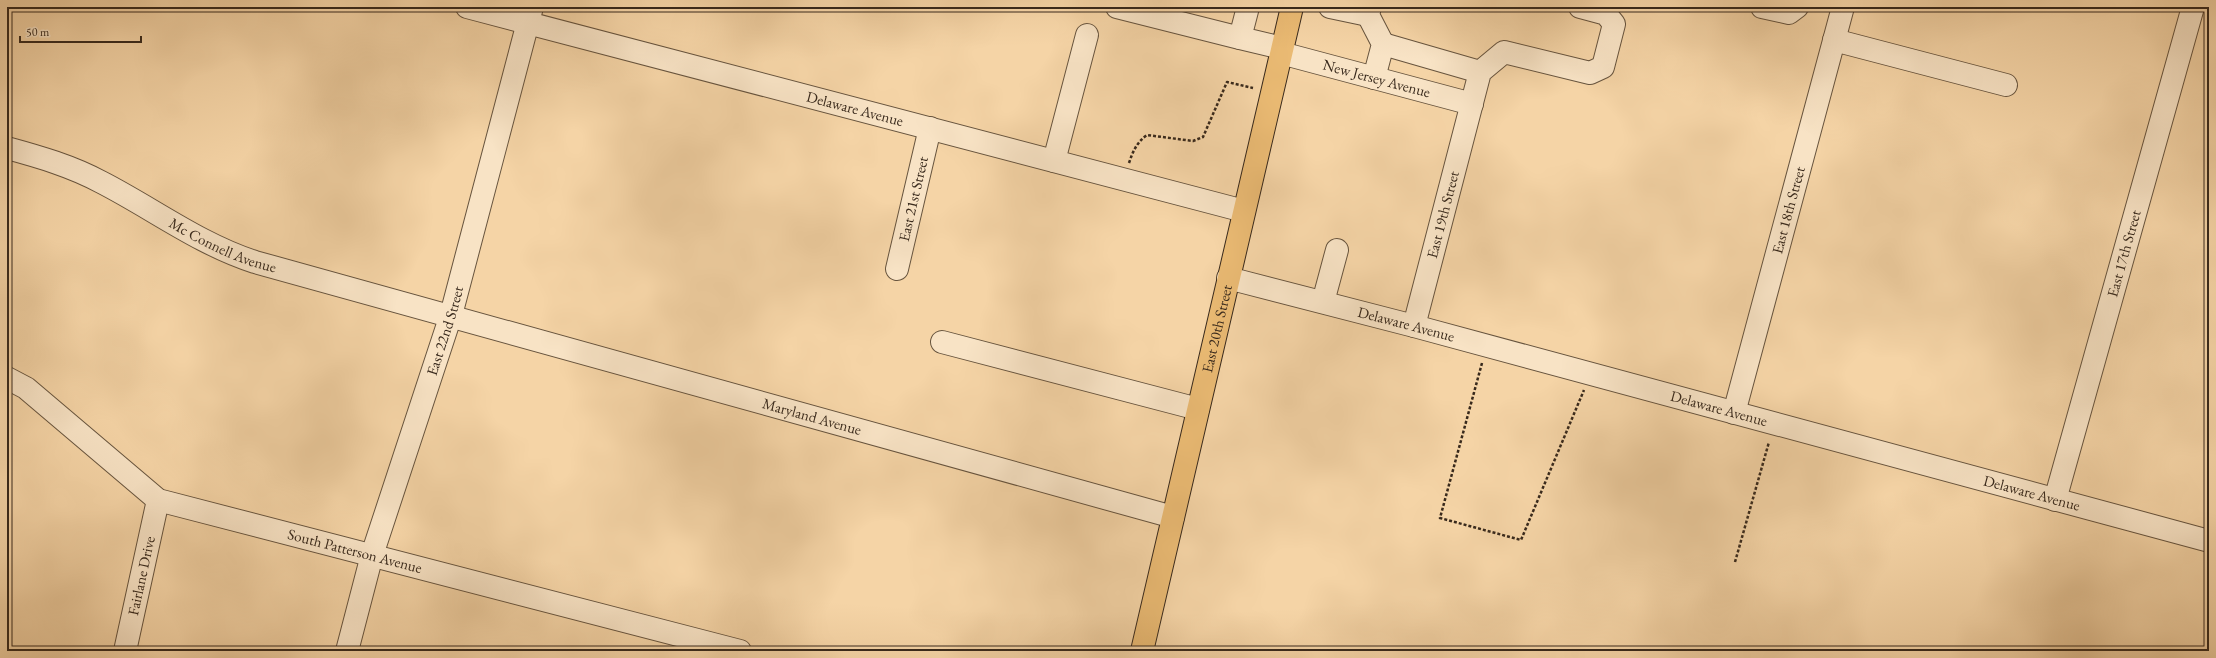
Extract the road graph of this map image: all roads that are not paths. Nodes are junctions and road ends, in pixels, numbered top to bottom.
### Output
1 (467, 7) edge
2 (1117, 7) edge
3 (1248, 7) edge
4 (1292, 7) edge
5 (1330, 7) edge
6 (1580, 7) edge
7 (1762, 7) edge
8 (1797, 7) edge
9 (1843, 7) edge
10 (2193, 7) edge
11 (1369, 11) edge
12 (530, 15) edge
13 (1087, 36) dead end
14 (1240, 38) junction
15 (1834, 40) junction
16 (1383, 44) junction
17 (1281, 51) junction
18 (1480, 72) junction
19 (1374, 78) junction
20 (2006, 85) dead end
21 (1472, 104) junction
22 (930, 128) junction
23 (7, 148) edge
24 (1054, 161) junction
25 (1244, 210) junction
26 (1337, 250) dead end
27 (897, 269) dead end
28 (1228, 278) junction
29 (1323, 302) junction
30 (451, 315) junction
31 (1414, 326) junction
32 (942, 342) dead end
33 (7, 378) edge
34 (1198, 409) junction
35 (1734, 413) junction
36 (158, 500) junction
37 (2055, 500) junction
38 (1173, 517) junction
39 (2209, 541) edge
40 (372, 555) junction
41 (125, 651) edge
42 (347, 651) edge
43 (740, 651) edge
44 (1142, 651) edge

1 - 12 street, Delaware Avenue
2 - 14 street, New Jersey Avenue
3 - 14 street
4 - 17 main road, East 20th Street
5 - 11 street
6 - 18 street
7 - 8 street
9 - 15 street, East 18th Street
10 - 37 street, East 17th Street
11 - 16 street
12 - 22 street, Delaware Avenue
12 - 30 street, East 22nd Street
13 - 24 street
14 - 17 street, New Jersey Avenue
15 - 20 street
15 - 35 street, East 18th Street
16 - 18 street
16 - 19 street
17 - 19 street, New Jersey Avenue
17 - 25 main road, East 20th Street
18 - 21 street, East 19th Street
19 - 21 street, New Jersey Avenue
21 - 31 street, East 19th Street
22 - 24 street, Delaware Avenue
22 - 27 street, East 21st Street
23 - 30 street, Mc Connell Avenue
24 - 25 street, Delaware Avenue
25 - 28 main road, East 20th Street
26 - 29 street
28 - 29 street, Delaware Avenue
28 - 34 main road, East 20th Street
29 - 31 street, Delaware Avenue
30 - 38 street, Maryland Avenue
30 - 40 street, East 22nd Street
31 - 35 street, Delaware Avenue
32 - 34 street
33 - 36 street, South Patterson Avenue
34 - 38 main road, East 20th Street
35 - 37 street, Delaware Avenue
36 - 40 street, South Patterson Avenue
36 - 41 street, Fairlane Drive
37 - 39 street, Delaware Avenue
38 - 44 main road, East 20th Street
40 - 42 street, East 22nd Street
40 - 43 street, South Patterson Avenue

